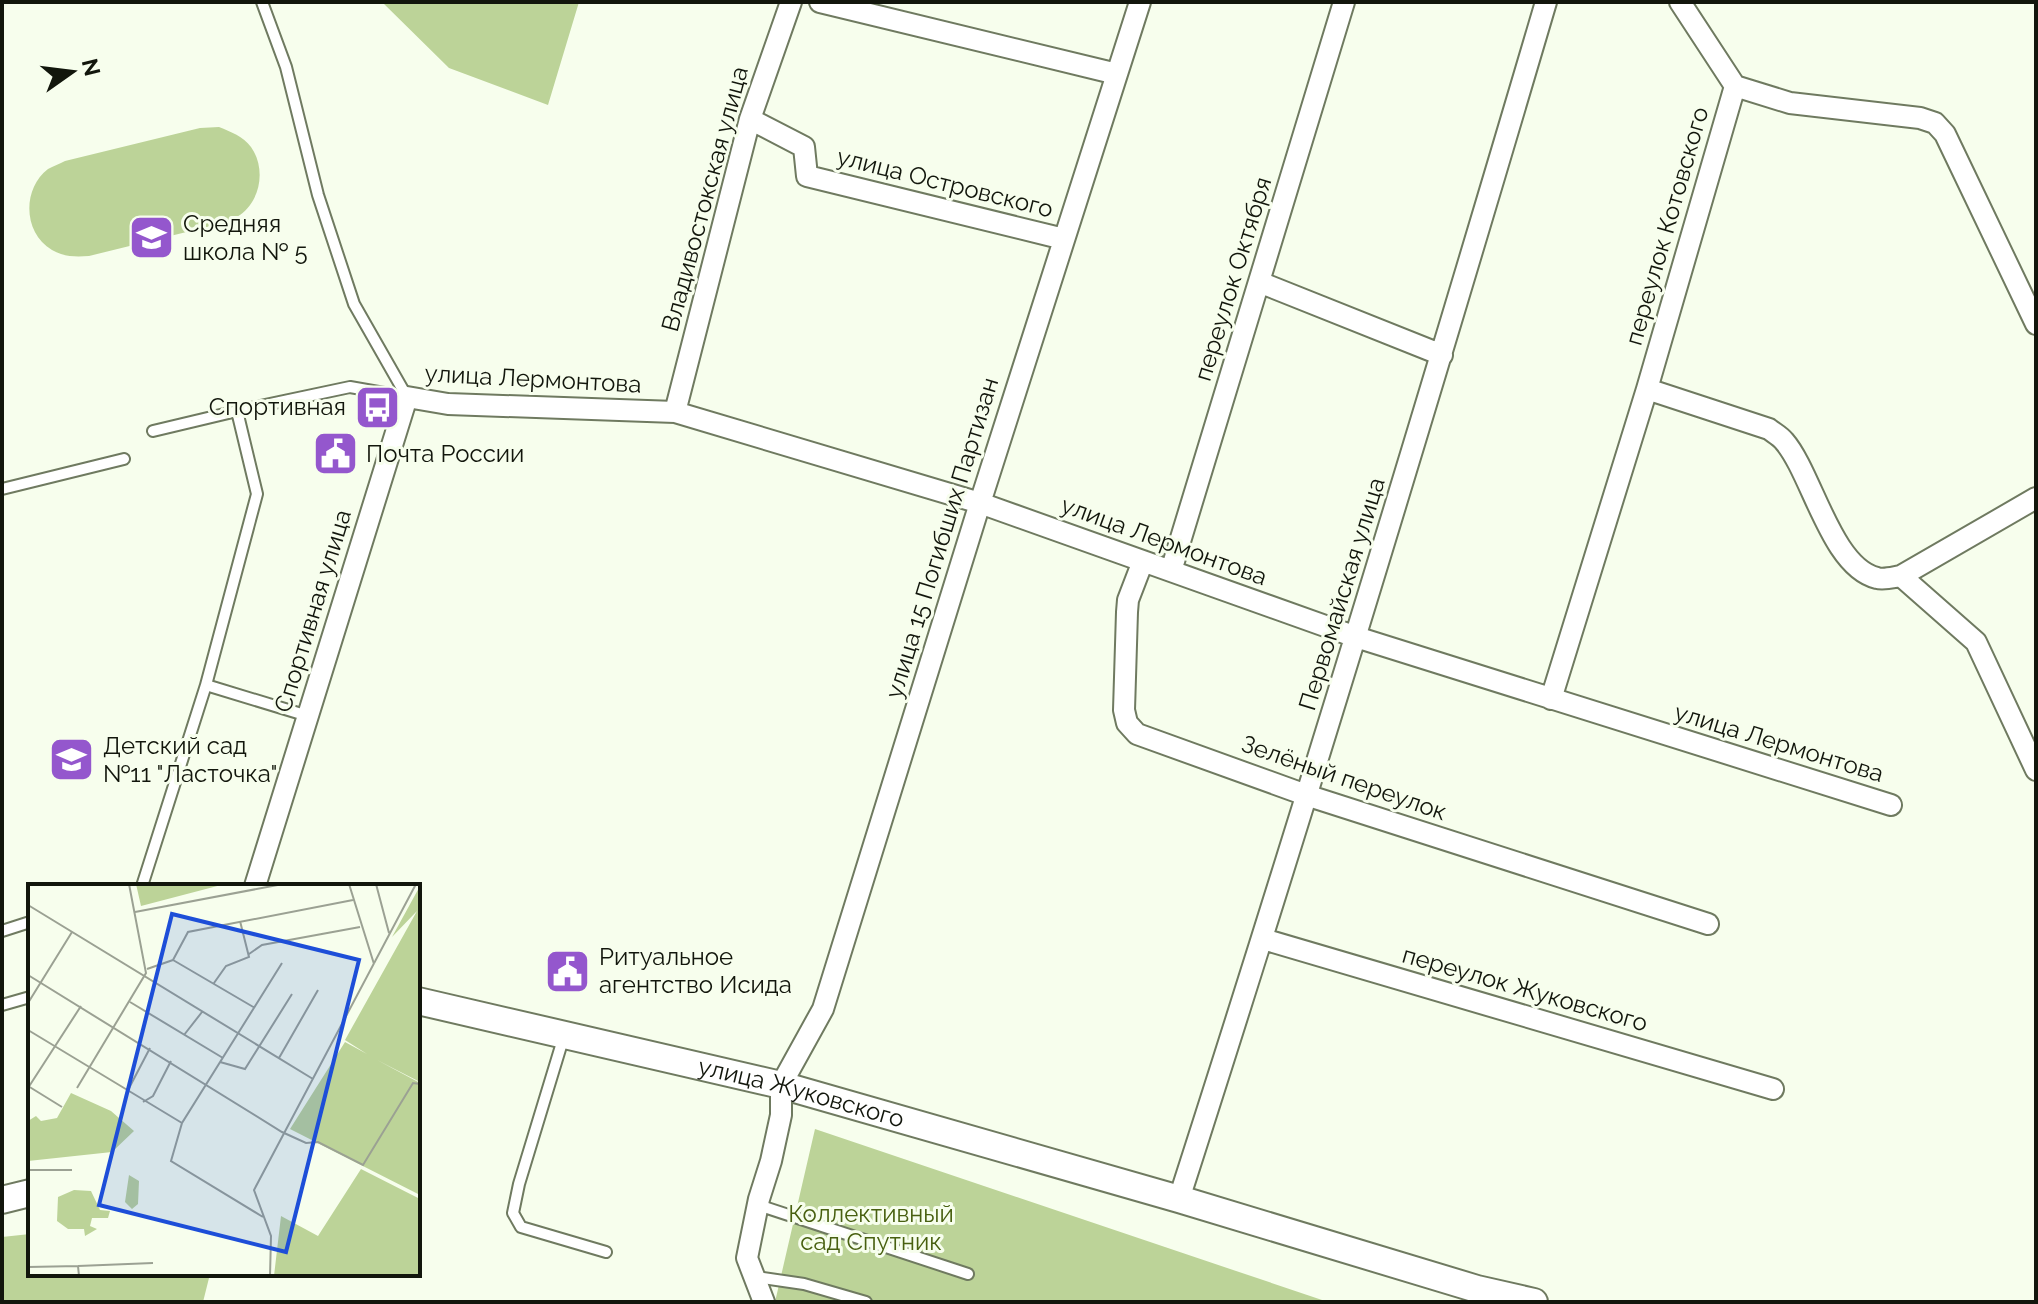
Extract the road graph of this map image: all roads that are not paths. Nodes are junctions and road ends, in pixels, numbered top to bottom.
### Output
1 (262, 2) edge
2 (791, 2) edge
3 (820, 2) edge
4 (1140, 2) edge
5 (1344, 2) edge
6 (1546, 2) edge
7 (1680, 2) edge
8 (1117, 74) junction
9 (1735, 86) junction
10 (750, 119) junction
11 (1064, 239) junction
12 (1259, 282) junction
13 (2036, 324) edge
14 (1442, 355) junction
15 (1647, 389) junction
16 (407, 397) junction
17 (237, 411) junction
18 (675, 412) junction
19 (153, 431) dead end
20 (124, 459) dead end
21 (2, 489) edge
22 (2036, 498) edge
23 (980, 503) junction
24 (1143, 561) junction
25 (1171, 571) junction
26 (1901, 576) junction
27 (1356, 637) junction
28 (206, 685) junction
29 (1551, 699) junction
30 (308, 716) junction
31 (2036, 770) edge
32 (1306, 795) junction
33 (1891, 805) dead end
34 (143, 884) edge
35 (256, 884) edge
36 (28, 923) edge
37 (1708, 924) dead end
38 (2, 931) edge
39 (1263, 939) junction
40 (28, 998) edge
41 (420, 1001) edge
42 (2, 1005) edge
43 (564, 1034) junction
44 (781, 1085) junction
45 (1773, 1089) dead end
46 (28, 1194) edge
47 (1179, 1199) junction
48 (2, 1200) edge
49 (758, 1205) junction
50 (606, 1252) dead end
51 (968, 1274) dead end
52 (754, 1277) junction
53 (764, 1302) edge
54 (866, 1302) edge
55 (1534, 1302) edge

1 - 16 lane
2 - 10 street, Владивостокская улица
3 - 8 street
4 - 8 street, улица 15 Погибших Партизан
5 - 12 street, переулок Октября
6 - 14 street, Первомайская улица
7 - 9 street
8 - 11 street, улица 15 Погибших Партизан
9 - 13 street, переулок Котовского
9 - 15 street, переулок Котовского
10 - 11 street, улица Островского
10 - 18 street, Владивостокская улица
11 - 23 street, улица 15 Погибших Партизан
12 - 14 street
12 - 25 street, переулок Октября
14 - 27 street, Первомайская улица
15 - 26 street
15 - 29 street, переулок Котовского
16 - 17 lane
16 - 18 street, улица Лермонтова
16 - 30 street, Спортивная улица
17 - 19 lane
17 - 28 lane
18 - 23 street, улица Лермонтова
20 - 21 lane
22 - 26 street
23 - 24 street, улица Лермонтова
23 - 44 street, улица 15 Погибших Партизан
24 - 25 street, улица Лермонтова
24 - 32 street, Зелёный переулок
25 - 27 street, улица Лермонтова
26 - 31 street
27 - 29 street, улица Лермонтова
27 - 32 street, Первомайская улица
28 - 30 lane
28 - 34 lane
29 - 33 street, улица Лермонтова
30 - 35 street, Спортивная улица
32 - 37 street, Зелёный переулок
32 - 39 street, Первомайская улица
36 - 38 lane
39 - 45 street, переулок Жуковского
39 - 47 street, Первомайская улица
40 - 42 lane
41 - 43 street, улица Жуковского
43 - 44 street, улица Жуковского
43 - 50 lane
44 - 47 street, улица Жуковского
44 - 49 street
46 - 48 street
47 - 55 street, улица Жуковского
49 - 51 lane
49 - 52 street
52 - 53 street
52 - 54 lane

